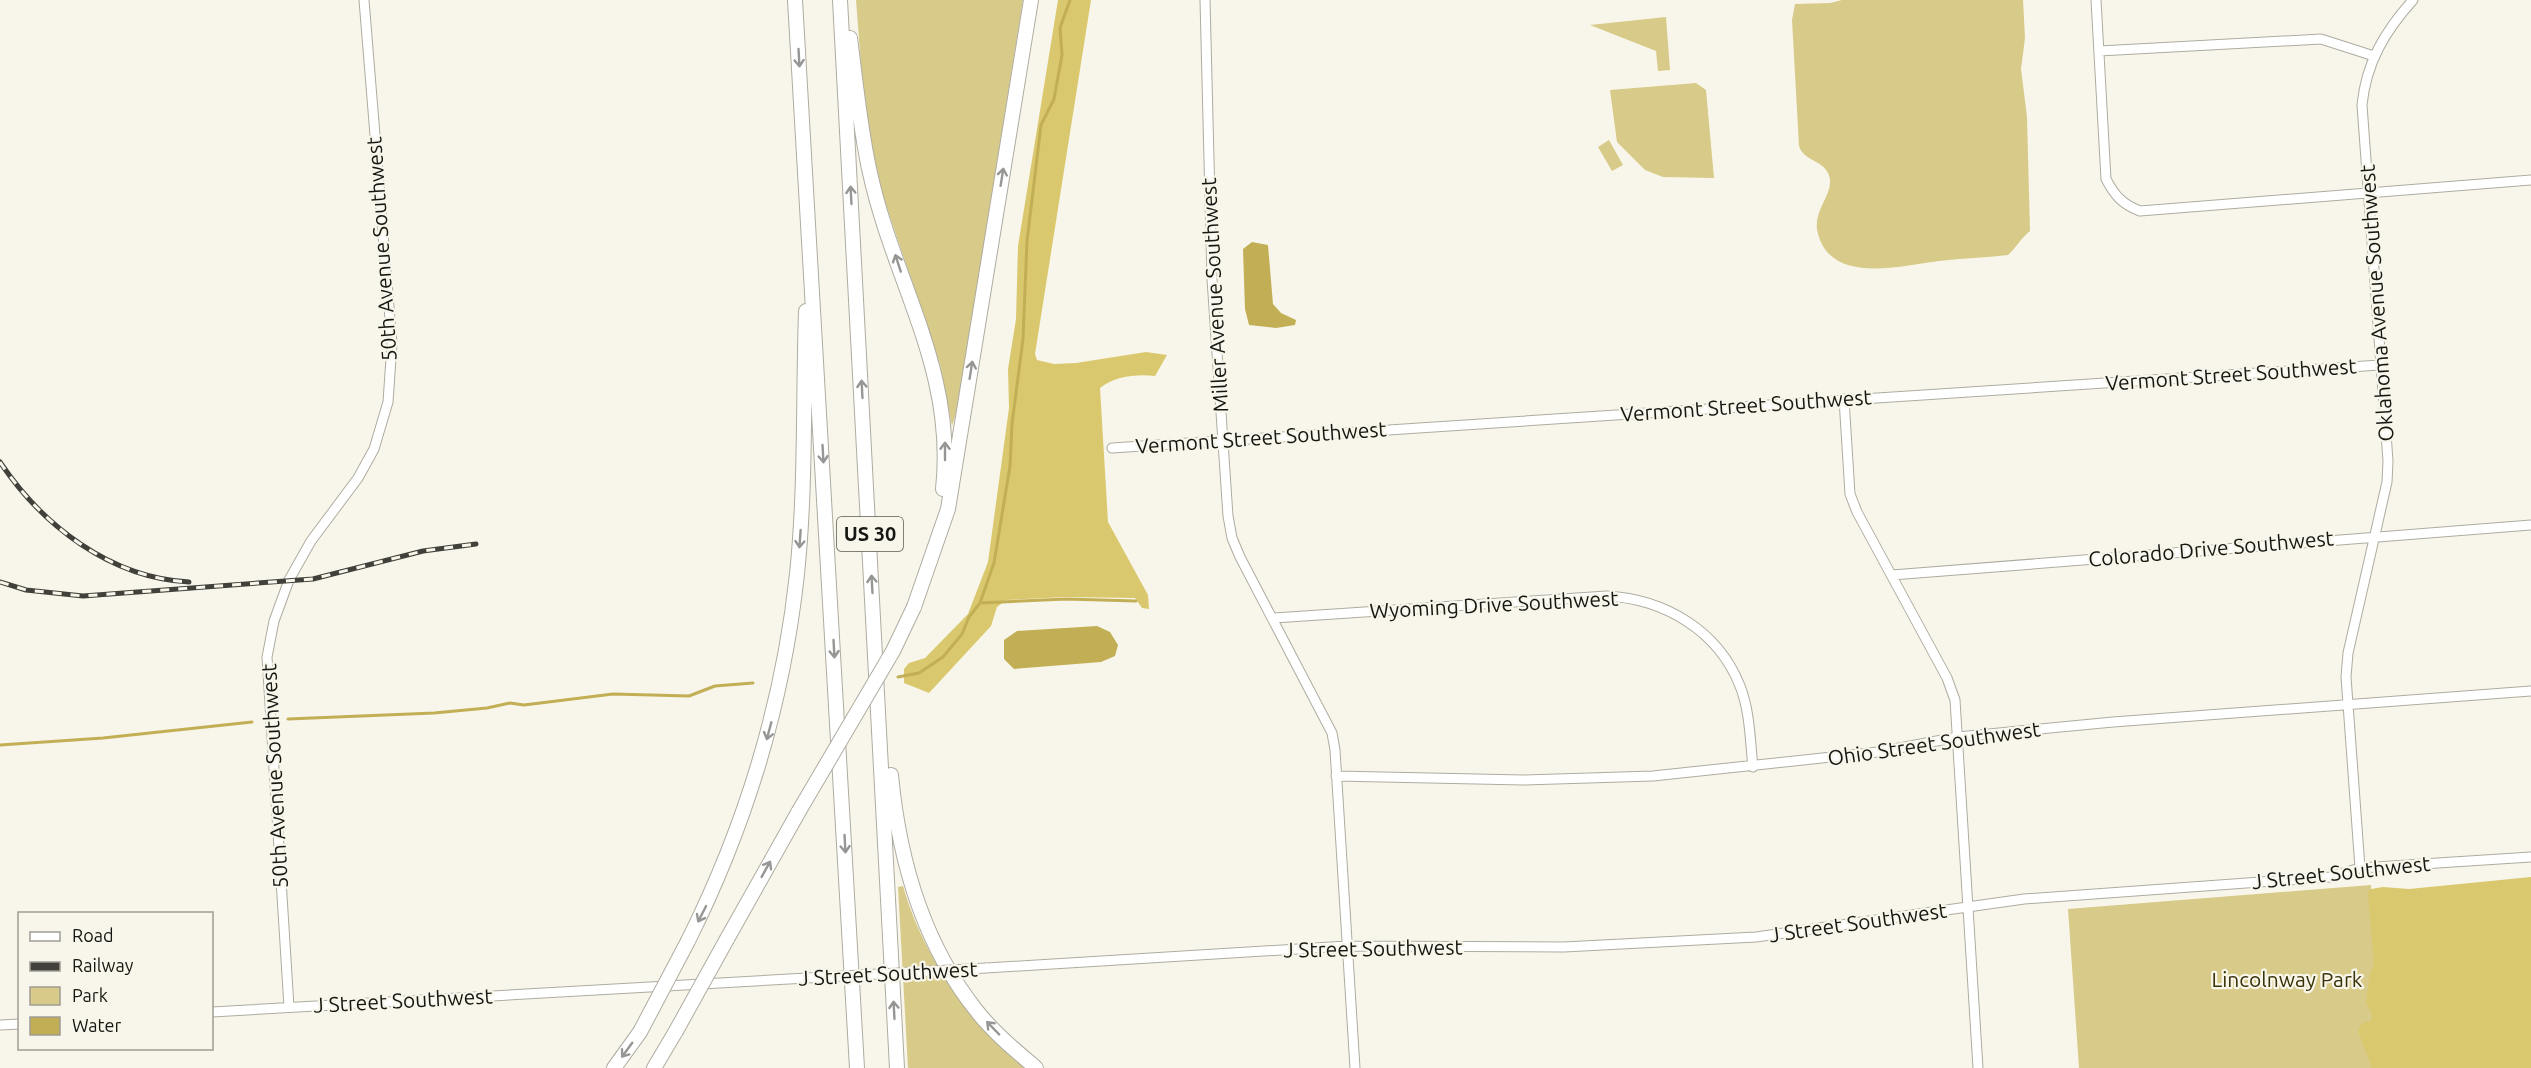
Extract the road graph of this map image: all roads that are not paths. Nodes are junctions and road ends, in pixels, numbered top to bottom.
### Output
1 (364, 0) edge
2 (795, 0) edge
3 (842, 0) edge
4 (1031, 0) edge
5 (1205, 0) edge
6 (2096, 0) edge
7 (2413, 0) edge
8 (2098, 51) junction
9 (2374, 56) junction
10 (2531, 180) edge
11 (2368, 193) junction
12 (809, 228) junction
13 (2380, 365) junction
14 (1844, 399) junction
15 (1222, 441) junction
16 (1112, 448) dead end
17 (2531, 525) edge
18 (940, 530) junction
19 (2374, 536) junction
20 (1892, 575) junction
21 (874, 616) junction
22 (1274, 618) junction
23 (2531, 691) edge
24 (2348, 705) junction
25 (1958, 737) junction
26 (1753, 767) junction
27 (1336, 776) junction
28 (2531, 857) edge
29 (2360, 868) junction
30 (1967, 908) junction
31 (1347, 946) junction
32 (289, 1007) junction
33 (213, 1012) edge
34 (18, 1024) edge
35 (0, 1025) edge
36 (614, 1068) edge
37 (654, 1068) edge
38 (856, 1068) edge
39 (897, 1068) edge
40 (1036, 1068) edge
41 (1354, 1068) edge
42 (1978, 1068) edge

1 - 32 street, 50th Avenue Southwest
2 -> 12 highway, US 30
18 -> 3 highway
21 -> 3 highway, US 30
18 -> 4 highway
5 - 15 street, Miller Avenue Southwest
6 - 8 street
7 - 9 street, Oklahoma Avenue Southwest
8 - 9 street
8 - 11 street
9 - 11 street, Oklahoma Avenue Southwest
10 - 11 street
11 - 13 street, Oklahoma Avenue Southwest
12 -> 36 highway, bridge
12 -> 38 highway, US 30
13 - 14 street, Vermont Street Southwest
13 - 19 street, Oklahoma Avenue Southwest
14 - 15 street, Vermont Street Southwest
14 - 20 street
15 - 16 street, Vermont Street Southwest
15 - 22 street, Miller Avenue Southwest
17 - 19 street, Colorado Drive Southwest
37 -> 18 highway, bridge
19 - 20 street, Colorado Drive Southwest
19 - 24 street, Oklahoma Avenue Southwest
20 - 25 street
39 -> 21 highway, US 30
40 -> 21 highway
22 - 26 street, Wyoming Drive Southwest
22 - 27 street, Miller Avenue Southwest
23 - 24 street, Ohio Street Southwest
24 - 25 street, Ohio Street Southwest
24 - 29 street, Oklahoma Avenue Southwest
25 - 26 street, Ohio Street Southwest
25 - 30 street
26 - 27 street, Ohio Street Southwest
27 - 31 street, Miller Avenue Southwest
28 - 29 street, J Street Southwest
29 - 30 street, J Street Southwest
30 - 31 street, J Street Southwest
30 - 42 street
31 - 32 street, J Street Southwest, bridge
31 - 41 street, Miller Avenue Southwest
32 - 33 street, J Street Southwest
34 - 35 street

